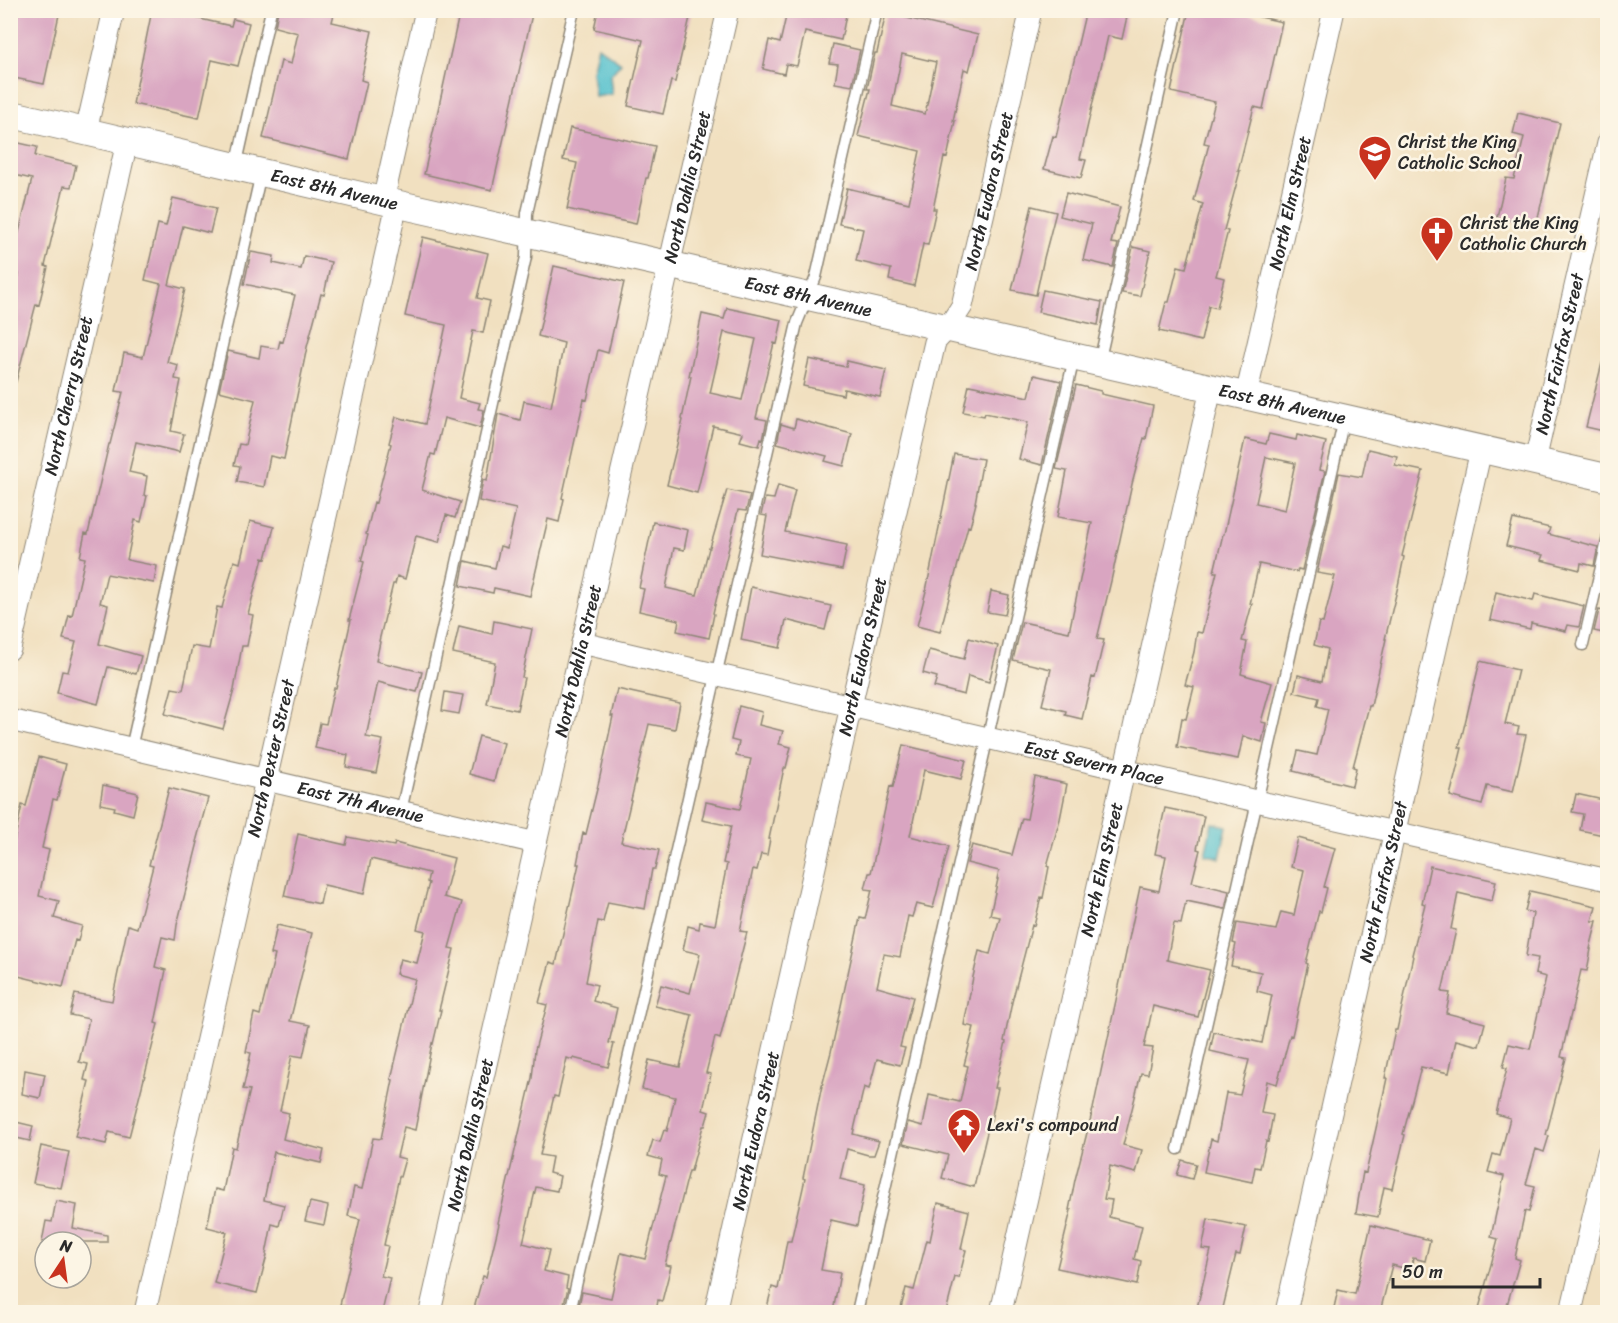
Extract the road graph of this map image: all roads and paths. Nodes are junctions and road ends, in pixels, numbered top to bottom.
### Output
1 (114, 10) edge
2 (271, 10) edge
3 (426, 10) edge
4 (574, 10) edge
5 (728, 10) edge
6 (877, 10) edge
7 (1031, 10) edge
8 (1178, 10) edge
9 (1334, 10) edge
10 (10, 114) edge
11 (86, 131) junction
12 (127, 142) junction
13 (1608, 143) edge
14 (249, 170) junction
15 (390, 203) junction
16 (527, 233) junction
17 (669, 265) junction
18 (808, 297) junction
19 (947, 329) junction
20 (1086, 361) junction
21 (1211, 389) junction
22 (1246, 396) junction
23 (1344, 419) junction
24 (1481, 450) junction
25 (1534, 461) junction
26 (1608, 478) edge
27 (1608, 537) edge
28 (582, 643) junction
29 (1583, 645) dead end
30 (10, 649) edge
31 (716, 675) junction
32 (851, 706) junction
33 (10, 720) edge
34 (987, 738) junction
35 (131, 748) junction
36 (1124, 769) junction
37 (266, 779) junction
38 (1256, 801) junction
39 (401, 811) junction
40 (1395, 833) junction
41 (536, 843) junction
42 (1608, 880) edge
43 (1178, 1149) dead end
44 (1608, 1153) edge
45 (145, 1312) edge
46 (430, 1312) edge
47 (570, 1312) edge
48 (715, 1312) edge
49 (857, 1312) edge
50 (1001, 1312) edge
51 (1286, 1312) edge
52 (1571, 1312) edge

1 - 11 street
2 - 14 lane
3 - 15 street, North Dexter Street
4 - 16 lane
5 - 17 street, North Dahlia Street
6 - 18 lane
7 - 19 street, North Eudora Street
8 - 20 lane
9 - 22 street, North Elm Street
10 - 11 street, East 8th Avenue
11 - 12 street, East 8th Avenue
12 - 14 street, East 8th Avenue
12 - 30 street, North Cherry Street
13 - 25 street, North Fairfax Street
14 - 15 street, East 8th Avenue
14 - 35 lane
15 - 16 street, East 8th Avenue
15 - 37 street, North Dexter Street
16 - 17 street, East 8th Avenue
16 - 39 lane
17 - 18 street, East 8th Avenue
17 - 28 street, North Dahlia Street
18 - 19 street, East 8th Avenue
18 - 31 lane
19 - 20 street, East 8th Avenue
19 - 32 street, North Eudora Street
20 - 21 street, East 8th Avenue
20 - 34 lane
21 - 22 street, East 8th Avenue
21 - 36 street, North Elm Street
22 - 23 street, East 8th Avenue
23 - 24 street, East 8th Avenue
23 - 38 lane
24 - 25 street, East 8th Avenue
24 - 40 street, North Fairfax Street
25 - 26 street, East 8th Avenue
27 - 29 lane
28 - 31 street, East Severn Place
28 - 41 street, North Dahlia Street
31 - 32 street, East Severn Place
31 - 47 lane
32 - 34 street, East Severn Place
32 - 48 street, North Eudora Street
33 - 35 street, East 7th Avenue
34 - 36 street, East Severn Place
34 - 49 lane
35 - 37 street, East 7th Avenue
36 - 38 street, East Severn Place
36 - 50 street, North Elm Street
37 - 39 street, East 7th Avenue
37 - 45 street, North Dexter Street
38 - 40 street, East Severn Place
38 - 43 lane
39 - 41 street, East 7th Avenue
40 - 42 street, East Severn Place
40 - 51 street, North Fairfax Street
41 - 46 street, North Dahlia Street
44 - 52 street

